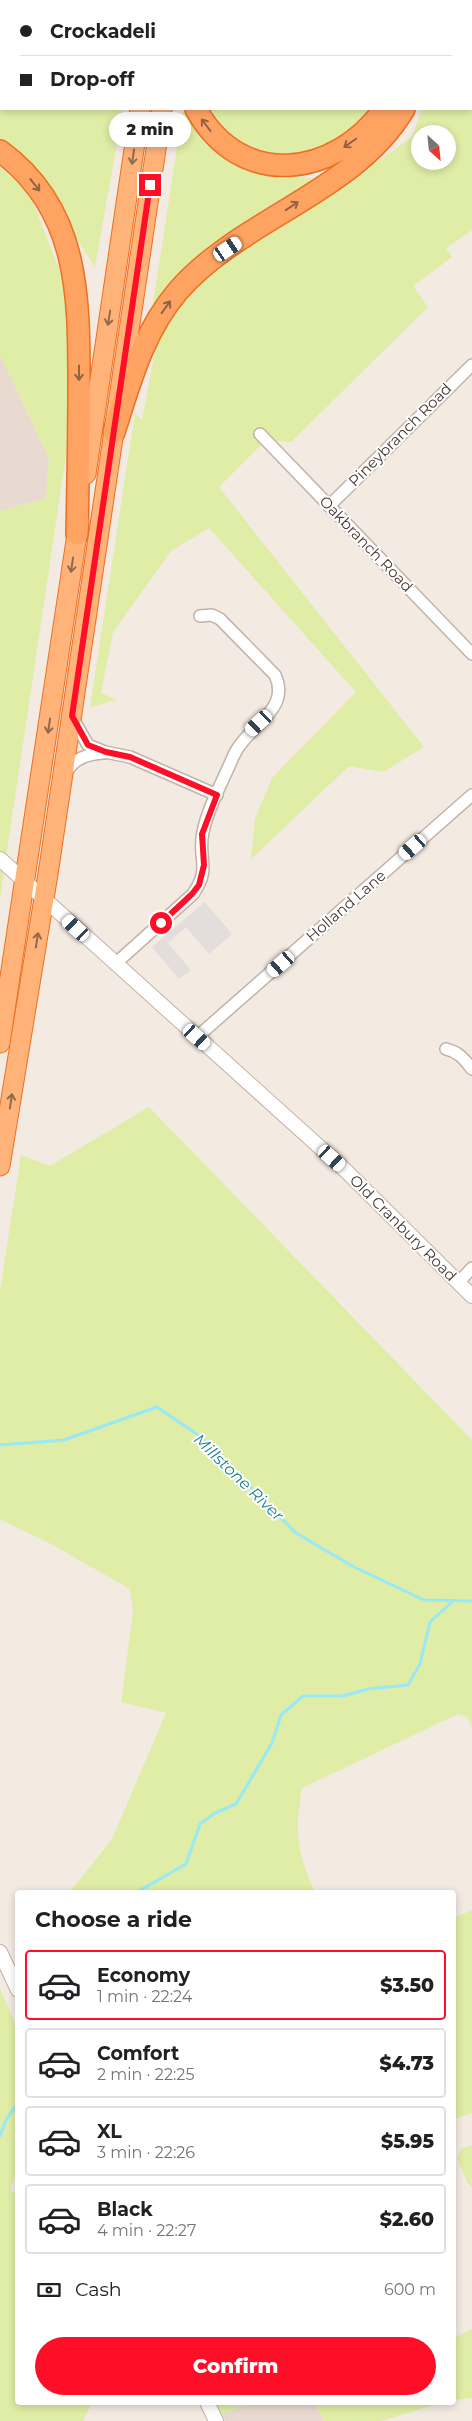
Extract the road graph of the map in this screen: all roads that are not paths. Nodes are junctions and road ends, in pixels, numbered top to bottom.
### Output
1 (140, 110) edge
2 (162, 110) edge
3 (197, 110) edge
4 (383, 110) edge
5 (403, 110) edge
6 (0, 151) edge
7 (472, 365) edge
8 (114, 432) junction
9 (260, 434) dead end
10 (329, 506) junction
11 (77, 534) junction
12 (200, 616) dead end
13 (472, 654) edge
14 (72, 716) junction
15 (106, 752) junction
16 (62, 780) junction
17 (217, 795) junction
18 (472, 795) edge
19 (0, 859) edge
20 (26, 881) junction
21 (44, 899) junction
22 (115, 964) junction
23 (197, 1037) junction
24 (0, 1043) edge
25 (446, 1049) dead end
26 (472, 1069) edge
27 (0, 1166) edge
28 (472, 1268) edge
29 (458, 1283) junction
30 (472, 1296) edge
31 (0, 1952) edge
32 (15, 1984) edge
33 (208, 2405) edge
34 (216, 2421) edge

1 -> 11 highway
2 - 8 highway
4 -> 3 highway
8 -> 5 highway
6 -> 11 highway
7 - 10 street, Pineybranch Road
8 - 14 highway
9 - 10 street, Oakbranch Road
10 - 13 street, Oakbranch Road
11 -> 20 highway
12 - 17 street
14 - 15 street
14 - 16 highway
15 - 16 street
15 - 17 street
16 - 21 highway
17 - 22 street
18 - 23 street, Holland Lane
19 - 20 street, Old Cranbury Road
20 - 21 street, Old Cranbury Road
20 - 24 highway
21 - 22 street, Old Cranbury Road
27 -> 21 highway
22 - 23 street, Old Cranbury Road
23 - 29 street, Old Cranbury Road
25 - 26 street
28 - 29 street
29 - 30 street, Old Cranbury Road
31 - 32 street
33 - 34 street

